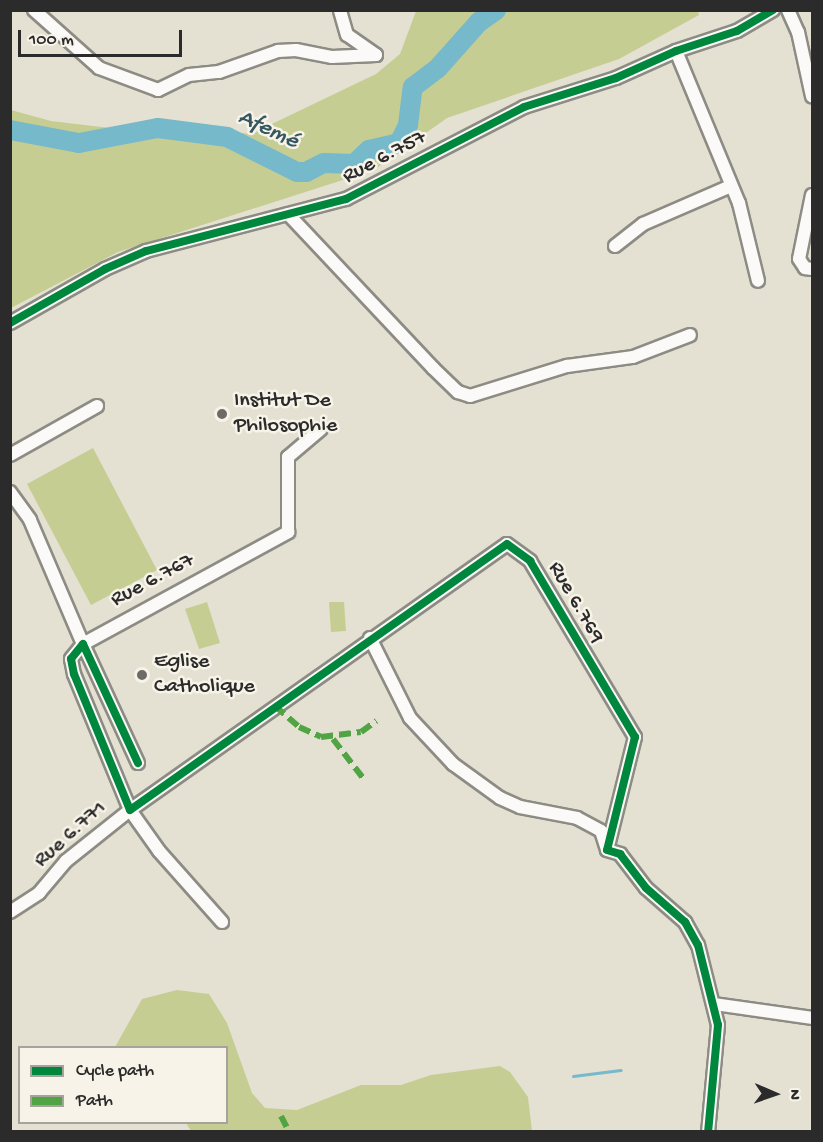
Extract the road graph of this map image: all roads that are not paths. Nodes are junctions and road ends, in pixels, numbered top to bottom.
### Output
1 (34, 10) edge
2 (340, 10) edge
3 (772, 10) edge
4 (788, 10) edge
5 (676, 51) junction
6 (813, 96) edge
7 (732, 186) junction
8 (813, 195) edge
9 (288, 214) junction
10 (615, 246) dead end
11 (813, 269) edge
12 (758, 281) dead end
13 (10, 323) edge
14 (690, 335) dead end
15 (97, 406) dead end
16 (321, 429) dead end
17 (10, 454) edge
18 (10, 492) edge
19 (370, 638) junction
20 (82, 644) junction
21 (138, 763) dead end
22 (130, 810) junction
23 (608, 850) junction
24 (10, 912) edge
25 (222, 922) dead end
26 (714, 1004) junction
27 (813, 1018) edge
28 (708, 1131) edge

1 - 2 street
3 - 5 street, Rue 6.757
4 - 6 street
5 - 7 street
5 - 9 street, Rue 6.757
7 - 10 street
7 - 12 street
8 - 11 street
9 - 13 street, Rue 6.757
9 - 14 street
15 - 17 street
16 - 20 street, Rue 6.767
18 - 20 street
19 - 22 street, Rue 6.769
19 - 23 street
19 - 23 street, Rue 6.769
20 - 21 street
20 - 22 street
22 - 24 street, Rue 6.771
22 - 25 street
23 - 26 street
26 - 27 street
26 - 28 street

